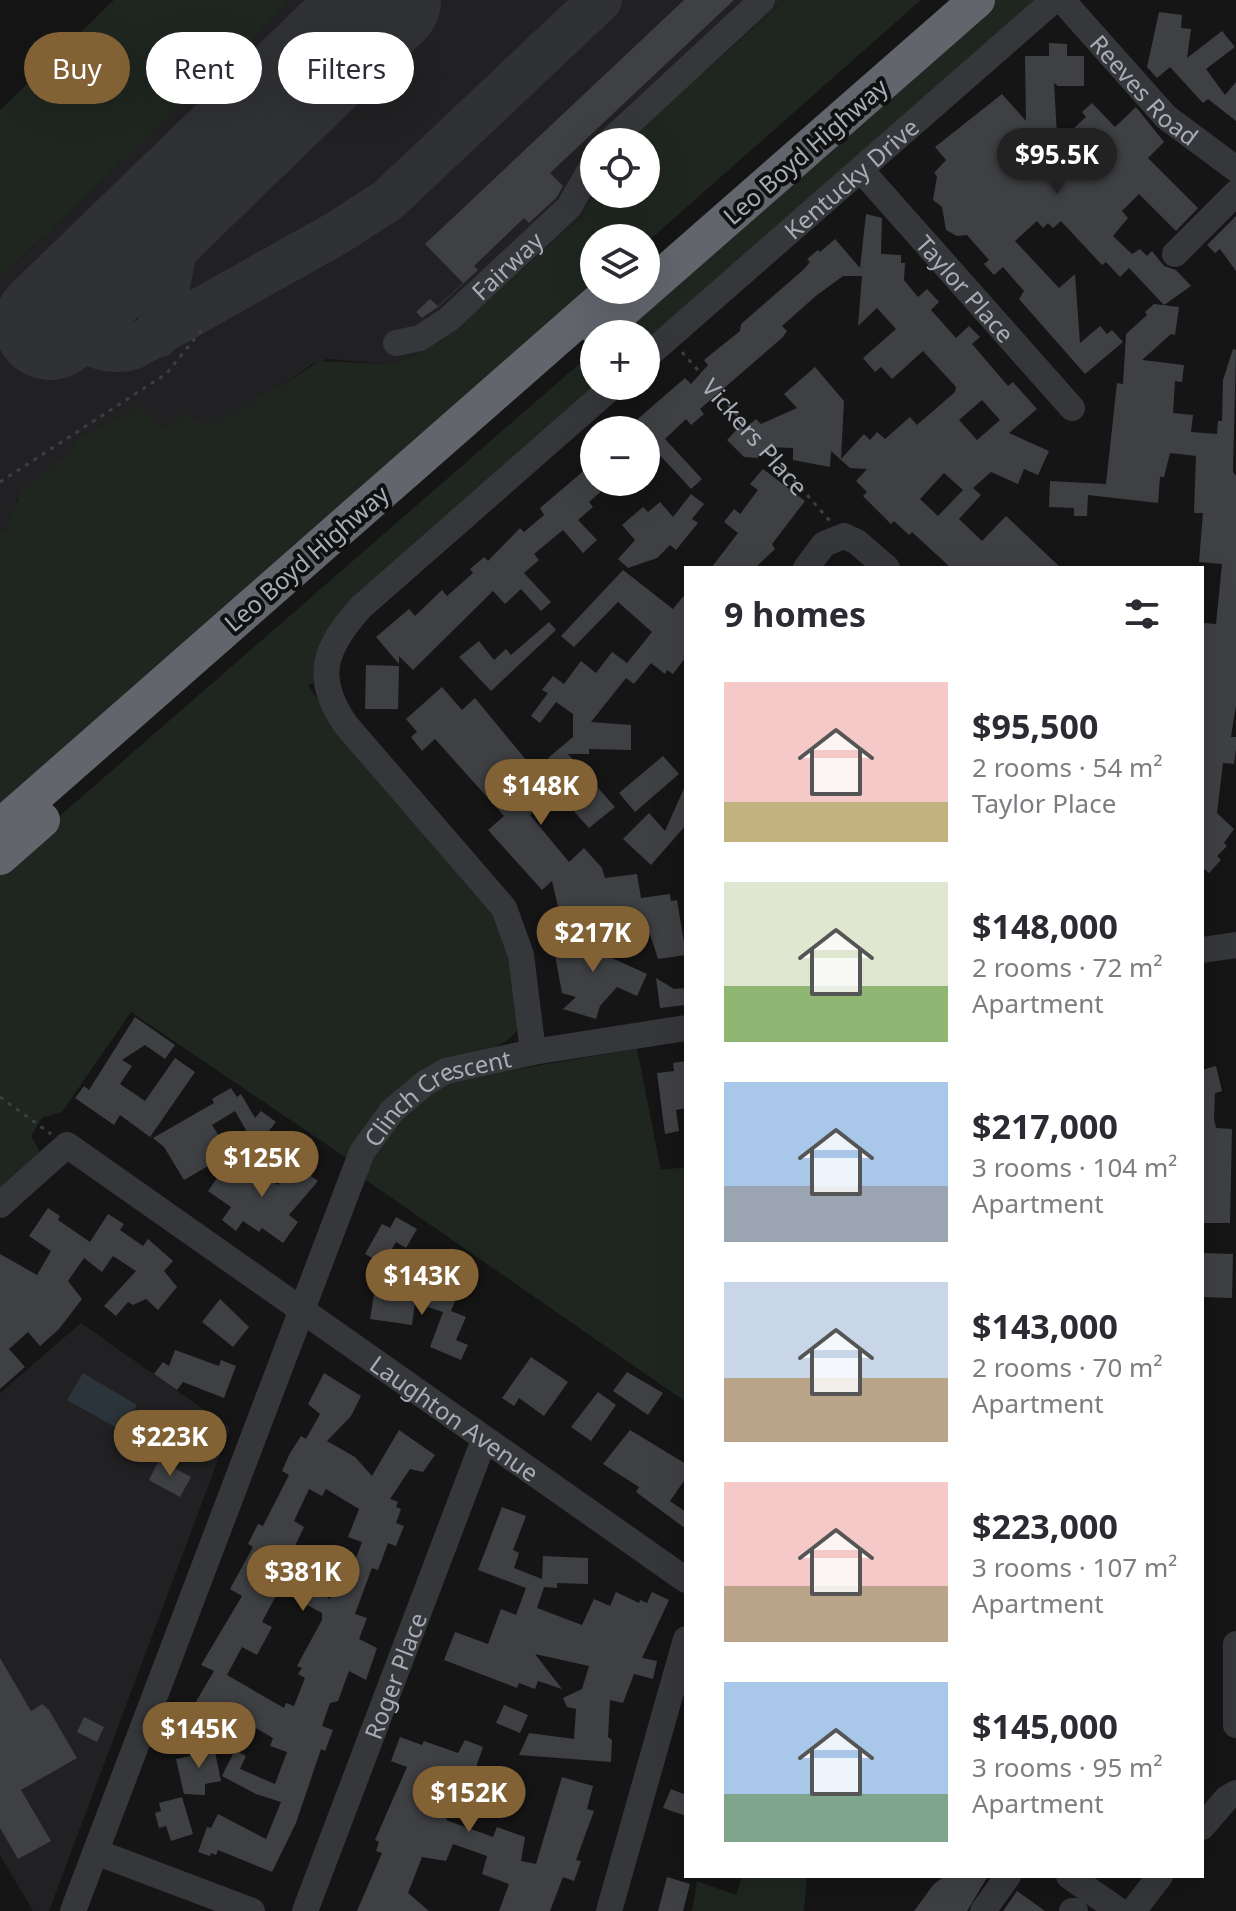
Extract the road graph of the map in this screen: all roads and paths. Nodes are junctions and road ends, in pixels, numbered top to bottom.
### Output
1 (762, 0) edge
2 (942, 0) edge
3 (977, 0) edge
4 (1054, 0) edge
5 (1062, 0) edge
6 (624, 128) edge
7 (1236, 169) edge
8 (861, 170) junction
9 (580, 190) edge
10 (1236, 193) edge
11 (660, 248) edge
12 (1175, 254) dead end
13 (596, 304) edge
14 (612, 320) edge
15 (205, 326) dead end
16 (669, 337) junction
17 (396, 343) dead end
18 (660, 345) edge
19 (580, 348) edge
20 (597, 400) edge
21 (1072, 408) dead end
22 (0, 482) edge
23 (844, 536) junction
24 (808, 566) edge
25 (885, 566) edge
26 (0, 827) edge
27 (0, 857) edge
28 (1236, 945) edge
29 (1204, 950) edge
30 (684, 1028) edge
31 (533, 1052) junction
32 (0, 1097) edge
33 (67, 1145) junction
34 (0, 1205) edge
35 (300, 1308) junction
36 (484, 1440) junction
37 (684, 1579) edge
38 (1236, 1644) edge
39 (684, 1646) edge
40 (1236, 1725) edge
41 (1236, 1769) edge
42 (1231, 1796) edge
43 (1204, 1825) edge
44 (96, 1852) junction
45 (1007, 1878) edge
46 (1072, 1878) edge
47 (1159, 1878) edge
48 (1146, 1906) edge
49 (73, 1911) edge
50 (252, 1911) edge
51 (305, 1911) edge
52 (609, 1911) edge
53 (983, 1911) edge
54 (1119, 1911) edge

1 - 6 street
2 - 11 highway, Leo Boyd Highway
3 - 14 highway, Leo Boyd Highway
4 - 8 street, Kentucky Drive
5 - 7 street, Reeves Road
8 - 16 street, Kentucky Drive
8 - 21 street, Taylor Place
9 - 17 street, Fairway
10 - 12 street
13 - 26 highway, Leo Boyd Highway
15 - 22 path
16 - 18 street, Kentucky Drive
16 - 23 path, Vickers Place
19 - 27 highway, Leo Boyd Highway
20 - 31 street
23 - 24 street
23 - 25 street
28 - 29 street
30 - 31 street, Clinch Crescent
31 - 35 street, Clinch Crescent
32 - 33 path
33 - 34 street
33 - 35 street, Laughton Avenue
35 - 36 street, Laughton Avenue
35 - 44 street, Clinch Crescent
36 - 37 street, Laughton Avenue
36 - 51 street, Roger Place
38 - 40 street
39 - 52 street
41 - 42 street
42 - 43 street
44 - 49 street, Clinch Crescent
44 - 50 street
45 - 53 street
46 - 54 street
47 - 48 street

